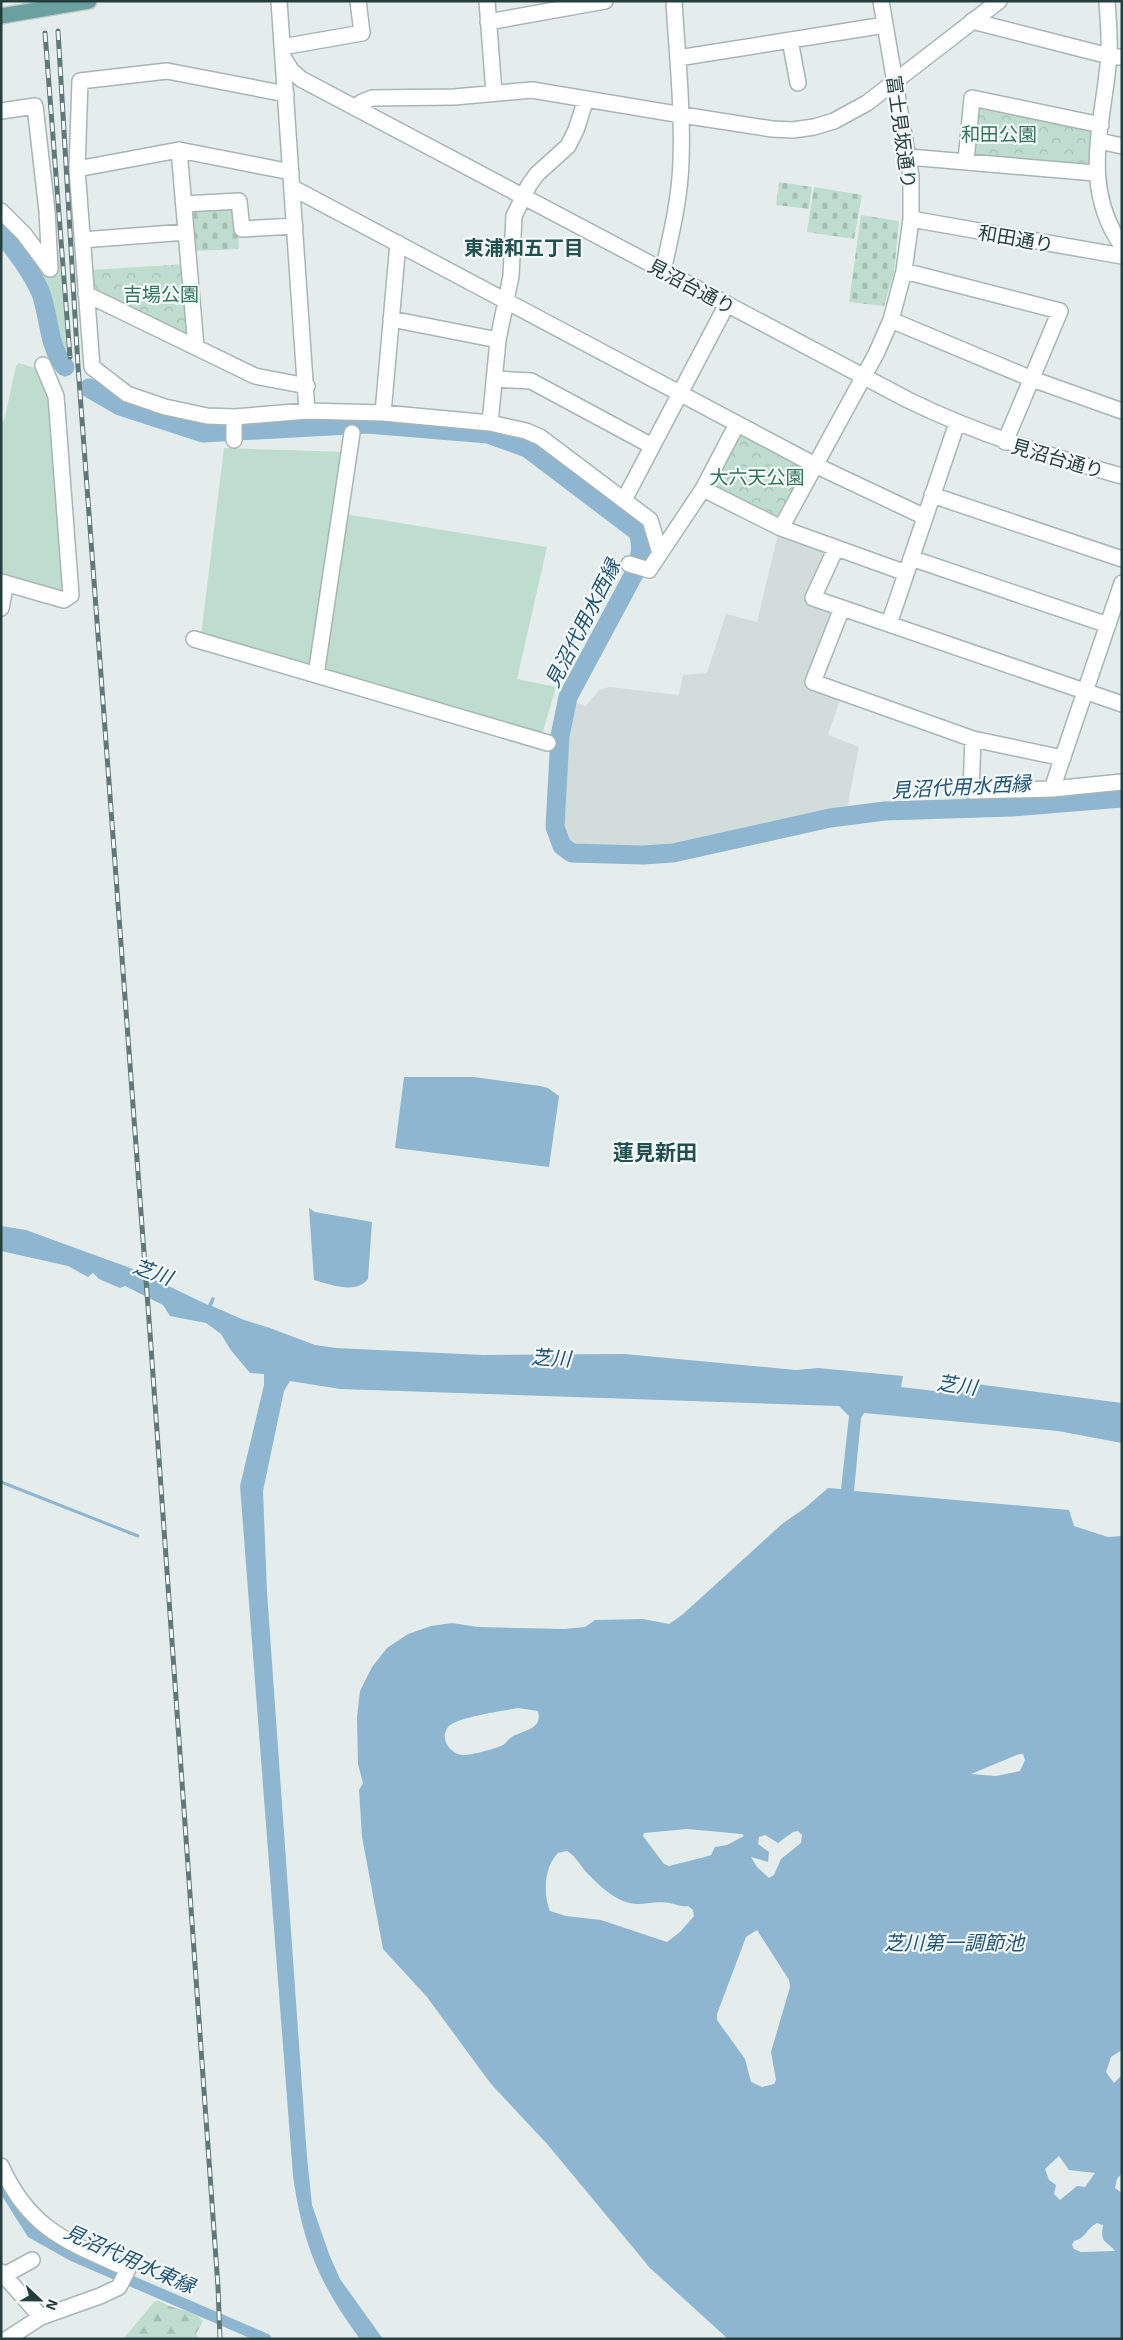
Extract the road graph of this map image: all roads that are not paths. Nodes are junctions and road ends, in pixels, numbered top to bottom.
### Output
1 (279, 1) edge
2 (358, 1) edge
3 (487, 1) edge
4 (605, 1) edge
5 (674, 1) edge
6 (881, 1) edge
7 (998, 1) edge
8 (1106, 1) edge
9 (81, 2) edge
10 (24, 7) edge
11 (1, 16) edge
12 (972, 21) junction
13 (488, 22) junction
14 (885, 25) junction
15 (790, 40) junction
16 (283, 52) junction
17 (1115, 57) edge
18 (678, 58) junction
19 (895, 80) junction
20 (798, 83) dead end
21 (494, 93) junction
22 (286, 94) junction
23 (586, 99) junction
24 (355, 108) junction
25 (1, 110) edge
26 (682, 116) junction
27 (1100, 133) junction
28 (1122, 146) edge
29 (179, 150) junction
30 (909, 157) junction
31 (966, 161) junction
32 (77, 169) junction
33 (292, 172) junction
34 (1096, 173) junction
35 (293, 188) junction
36 (523, 196) junction
37 (184, 204) junction
38 (1, 212) edge
39 (911, 219) junction
40 (295, 226) junction
41 (186, 232) junction
42 (82, 240) junction
43 (398, 243) junction
44 (1122, 246) edge
45 (1122, 256) edge
46 (663, 271) junction
47 (904, 271) junction
48 (86, 294) junction
49 (505, 301) junction
50 (727, 304) junction
51 (391, 319) junction
52 (891, 320) junction
53 (498, 340) junction
54 (196, 346) junction
55 (43, 365) dead end
56 (866, 377) junction
57 (494, 379) junction
58 (1032, 379) junction
59 (307, 386) junction
60 (679, 394) junction
61 (307, 411) junction
62 (1122, 411) edge
63 (383, 413) junction
64 (234, 417) junction
65 (490, 423) junction
66 (957, 423) junction
67 (737, 424) junction
68 (352, 433) dead end
69 (234, 440) dead end
70 (1005, 442) junction
71 (652, 446) junction
72 (815, 465) junction
73 (1122, 476) edge
74 (703, 489) junction
75 (932, 495) junction
76 (624, 500) junction
77 (925, 517) junction
78 (781, 528) junction
79 (836, 548) junction
80 (660, 553) junction
81 (911, 558) junction
82 (1122, 559) edge
83 (629, 564) dead end
84 (906, 573) junction
85 (4, 583) edge
86 (1122, 583) edge
87 (1, 608) edge
88 (842, 608) junction
89 (888, 624) junction
90 (1108, 625) junction
91 (194, 639) dead end
92 (316, 675) junction
93 (1086, 691) junction
94 (1122, 704) edge
95 (973, 739) junction
96 (548, 743) dead end
97 (1063, 758) junction
98 (1122, 782) edge
99 (1052, 790) junction
100 (1, 2166) edge
101 (32, 2260) dead end
102 (2, 2274) edge
103 (41, 2317) junction
104 (16, 2337) edge

1 - 16 street
2 - 16 street
3 - 13 street
4 - 13 street
5 - 18 street
6 - 14 street, 富士見坂通り
7 - 12 street
8 - 17 street
9 - 10 main road
10 - 11 main road
12 - 17 street
12 - 19 street
13 - 21 street
14 - 15 street
14 - 19 street, 富士見坂通り
15 - 18 street
15 - 20 street
16 - 22 street
16 - 24 street, 見沼台通り
17 - 27 street
18 - 26 street
19 - 26 street
19 - 30 street, 富士見坂通り
21 - 23 street
21 - 24 street
22 - 32 street
22 - 33 street
23 - 26 street
23 - 36 street
24 - 36 street, 見沼台通り
25 - 38 street
26 - 46 street
27 - 28 street
27 - 31 street
27 - 34 street
29 - 32 street
29 - 33 street
29 - 37 street
30 - 31 street
30 - 39 street, 富士見坂通り
31 - 34 street
32 - 42 street
33 - 35 street
34 - 44 street
35 - 40 street
35 - 43 street
36 - 46 street, 見沼台通り
36 - 49 street
37 - 40 street
37 - 41 street
39 - 45 street, 和田通り
39 - 47 street, 富士見坂通り
40 - 59 street
41 - 42 street
41 - 54 street
42 - 48 street
43 - 49 street
43 - 51 street
46 - 50 street, 見沼台通り
47 - 52 street, 富士見坂通り
47 - 58 street
48 - 54 street
48 - 64 street
49 - 53 street
49 - 60 street
50 - 56 street, 見沼台通り
50 - 60 street
51 - 53 street
51 - 63 street
52 - 56 street, 富士見坂通り
52 - 58 street
53 - 57 street
54 - 59 street
55 - 85 street
56 - 66 street, 見沼台通り
56 - 72 street, 富士見坂通り
57 - 65 street
57 - 71 street
58 - 62 street
58 - 70 street
59 - 61 street
60 - 67 street
60 - 71 street
61 - 63 street
61 - 64 street
63 - 65 street
64 - 69 street
65 - 76 street
66 - 70 street, 見沼台通り
66 - 75 street
67 - 72 street
67 - 74 street
68 - 92 street
70 - 73 street, 見沼台通り
71 - 76 street
72 - 77 street
72 - 78 street, 富士見坂通り
74 - 78 street
74 - 80 street
75 - 77 street
75 - 82 street
76 - 80 street
77 - 81 street
78 - 79 street
79 - 84 street
79 - 88 street
80 - 83 street
81 - 84 street
81 - 90 street
84 - 89 street
85 - 87 street
86 - 90 street
88 - 89 street
88 - 95 street
89 - 93 street
90 - 93 street
91 - 92 street
92 - 96 street
93 - 94 street
93 - 97 street
95 - 97 street
95 - 99 street
97 - 99 street
98 - 99 street
100 - 103 street
101 - 102 street
102 - 103 street
103 - 104 street

